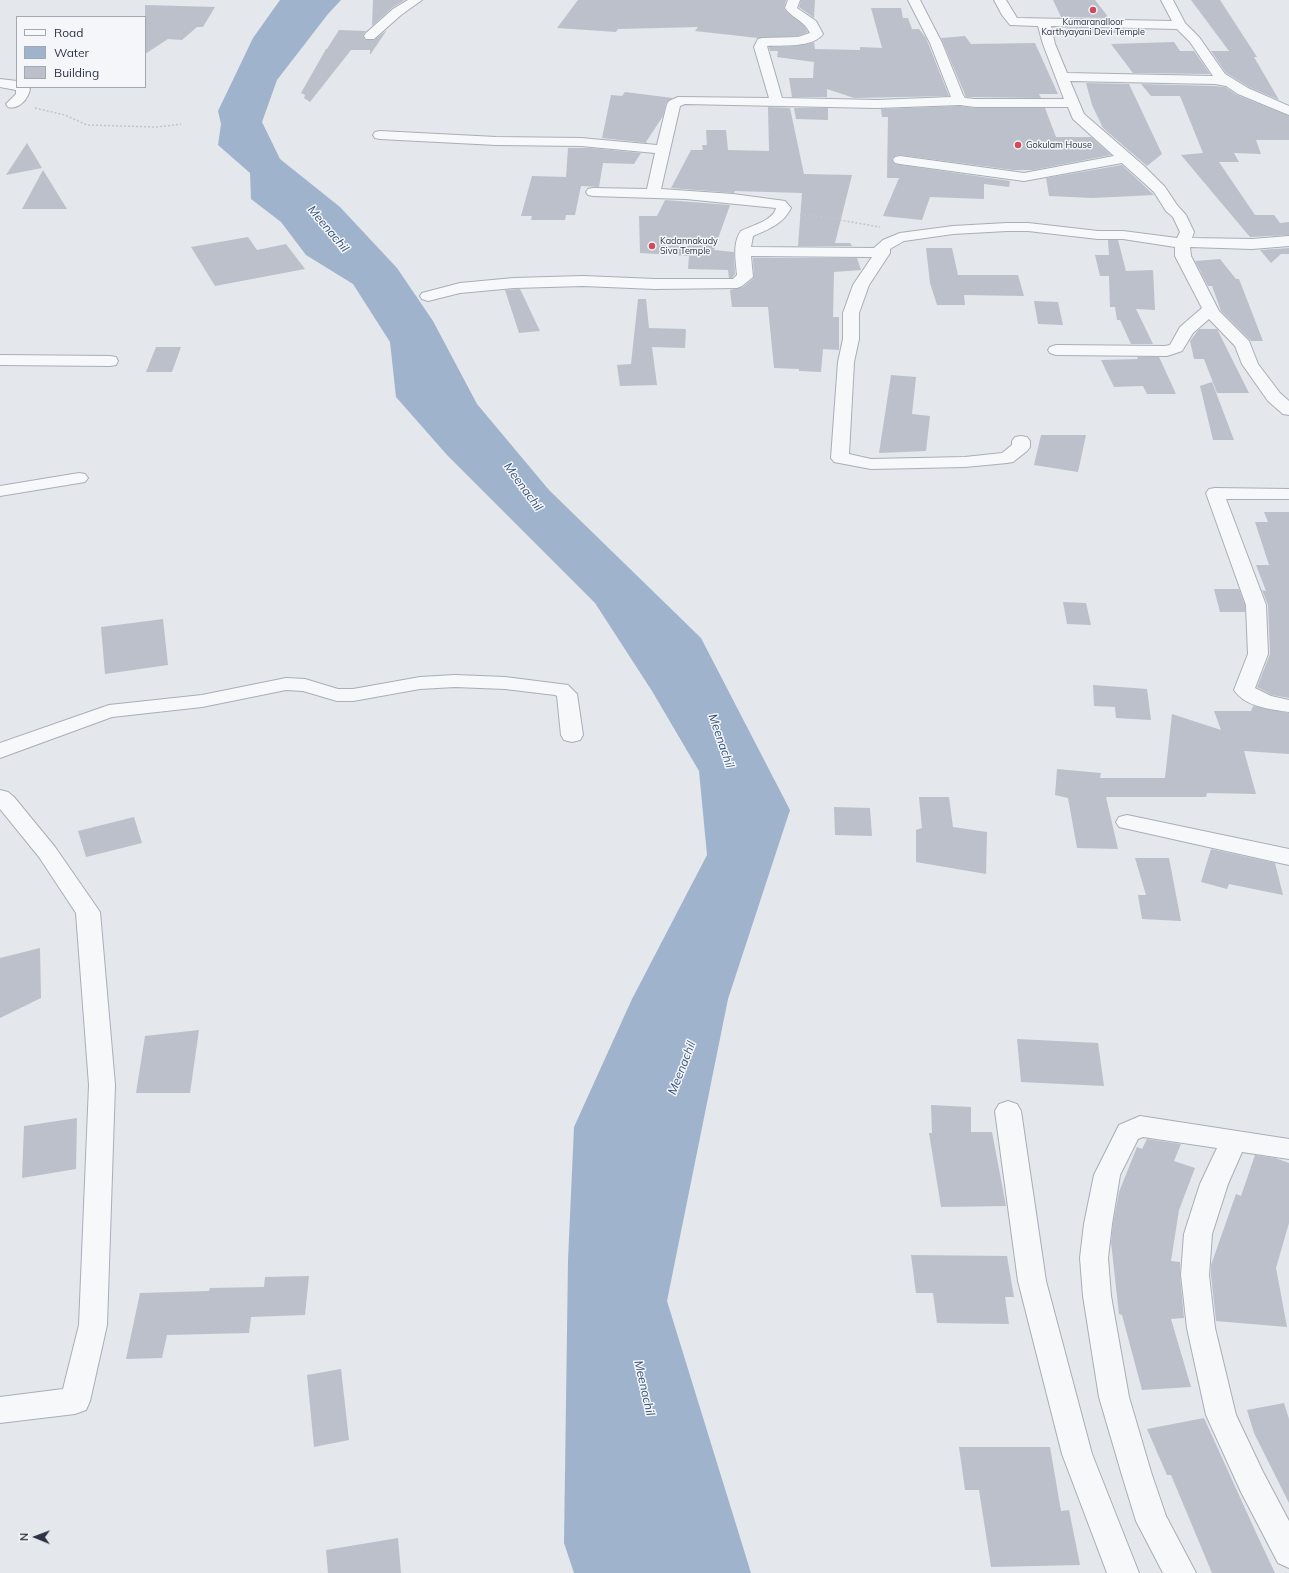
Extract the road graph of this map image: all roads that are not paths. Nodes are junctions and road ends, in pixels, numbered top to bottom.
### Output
1 (416, 0) edge
2 (794, 0) edge
3 (914, 0) edge
4 (1000, 0) edge
5 (1167, 0) edge
6 (1044, 23) junction
7 (1180, 25) junction
8 (370, 36) dead end
9 (1062, 77) junction
10 (0, 82) edge
11 (1230, 83) junction
12 (16, 85) edge
13 (22, 88) edge
14 (960, 101) junction
15 (777, 102) junction
16 (1073, 103) junction
17 (13, 104) road end
18 (1289, 111) edge
19 (380, 135) dead end
20 (663, 150) junction
21 (1125, 158) junction
22 (900, 160) dead end
23 (593, 192) dead end
24 (653, 193) junction
25 (1289, 241) edge
26 (1182, 243) junction
27 (742, 252) junction
28 (882, 253) junction
29 (428, 296) dead end
30 (1210, 309) junction
31 (1056, 350) dead end
32 (0, 360) edge
33 (110, 361) dead end
34 (1289, 410) edge
35 (1022, 441) dead end
36 (79, 478) dead end
37 (0, 491) edge
38 (1289, 494) edge
39 (1289, 706) edge
40 (572, 735) dead end
41 (0, 751) edge
42 (0, 797) edge
43 (1126, 822) dead end
44 (1289, 857) edge
45 (1008, 1111) dead end
46 (1233, 1142) junction
47 (1289, 1149) edge
48 (0, 1410) edge
49 (1289, 1553) edge
50 (1122, 1573) edge
51 (1180, 1573) edge

1 - 8 street
2 - 15 street
3 - 14 street
4 - 6 street
5 - 7 street
6 - 7 street
6 - 9 street
7 - 11 street
9 - 11 street
9 - 16 street
10 - 12 street
11 - 18 street
13 - 17 street
14 - 15 street
14 - 16 street
15 - 20 street
16 - 21 street
19 - 20 street
20 - 24 street
21 - 22 street
21 - 26 street
23 - 24 street
24 - 27 street
25 - 26 street
26 - 28 street
26 - 30 street
27 - 28 street
27 - 29 street
28 - 35 street
30 - 31 street
30 - 34 street
32 - 33 street
36 - 37 street
38 - 39 street
40 - 41 street
42 - 48 street
43 - 44 street
45 - 50 street
46 - 47 street
46 - 49 street
46 - 51 street

